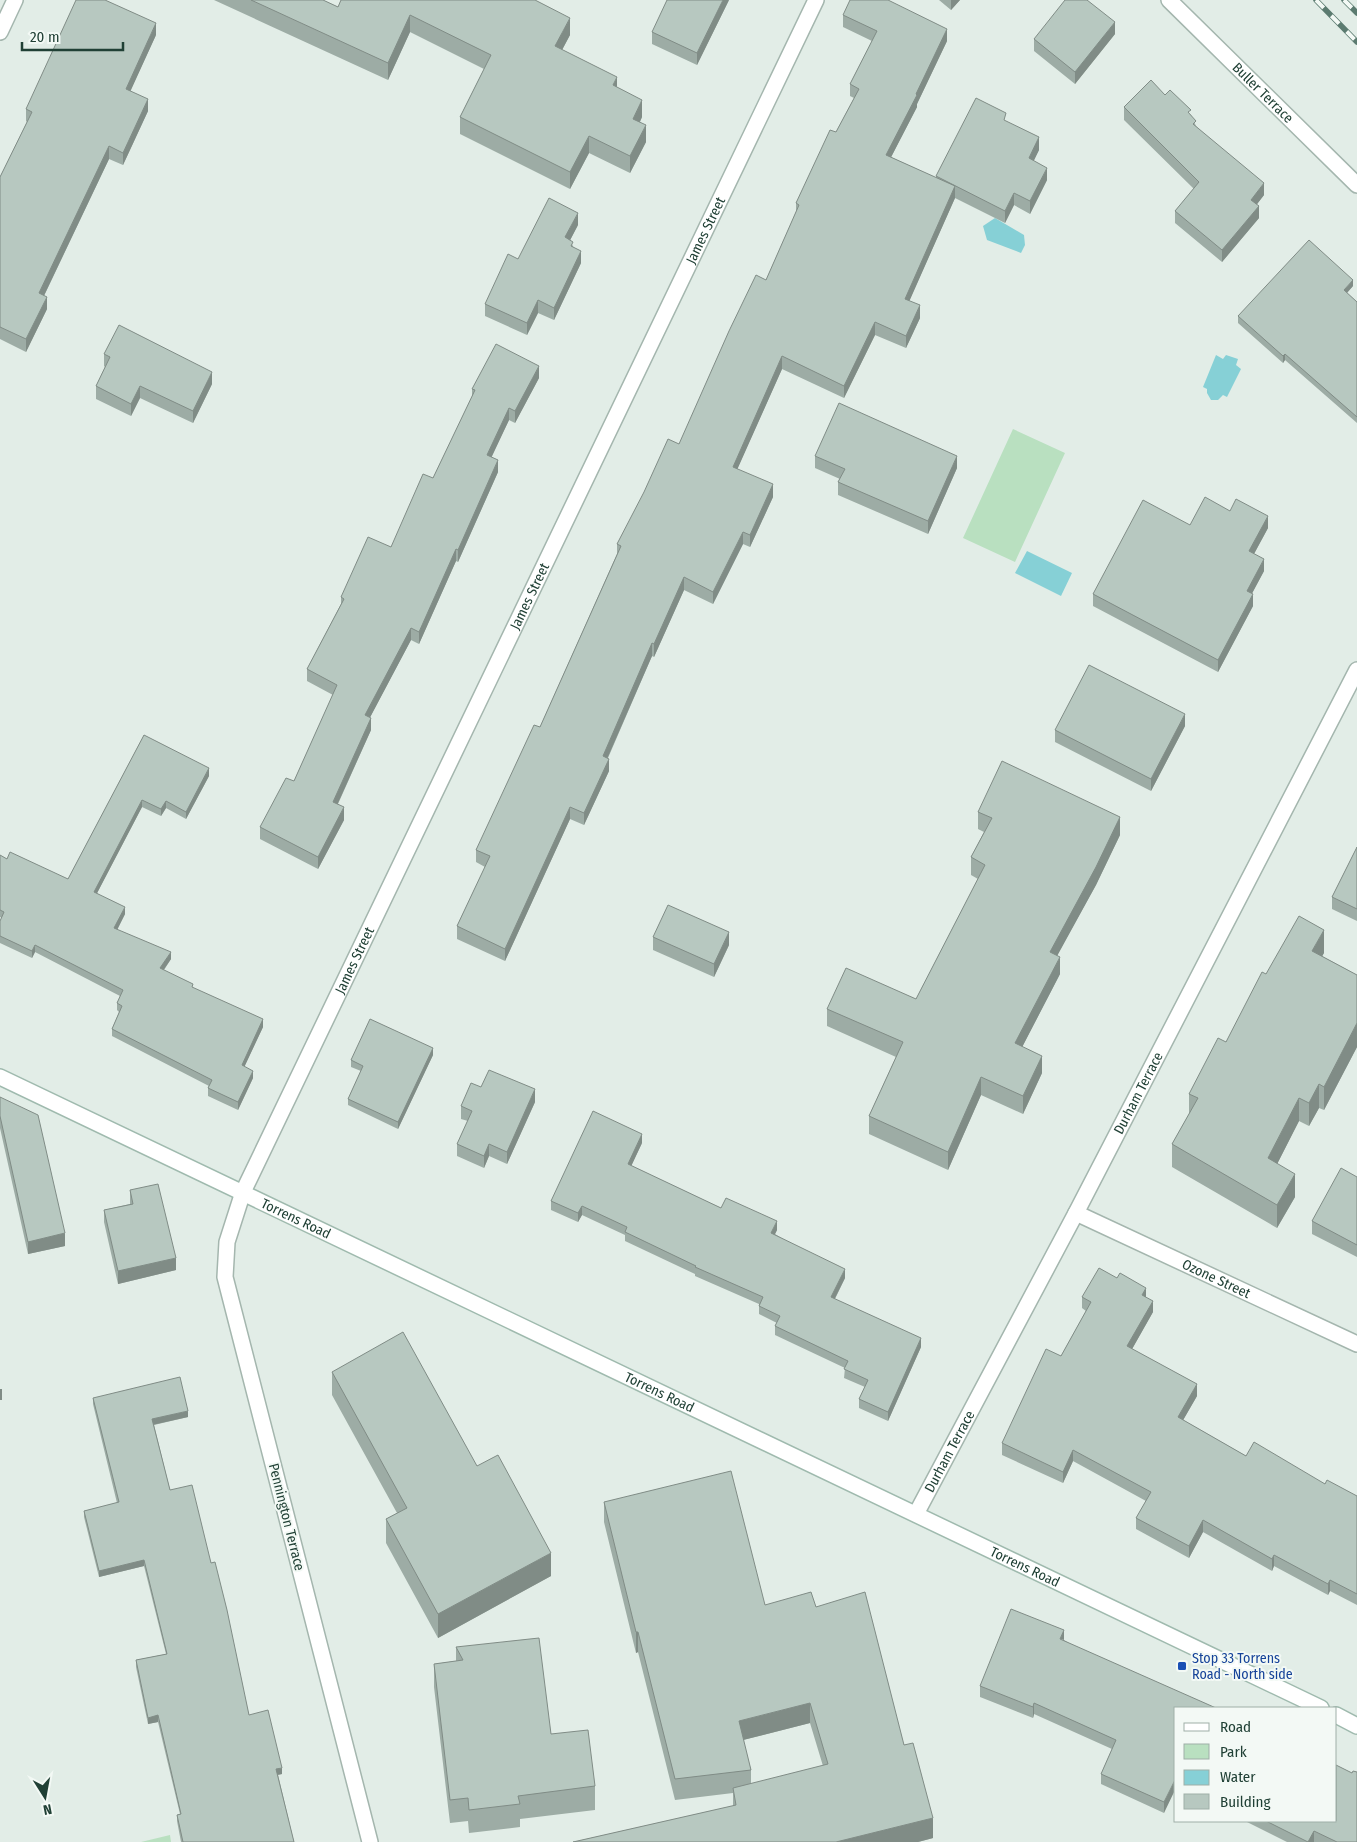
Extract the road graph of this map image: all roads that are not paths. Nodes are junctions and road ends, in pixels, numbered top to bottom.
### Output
1 (15, 0) edge
2 (816, 0) edge
3 (1169, 0) edge
4 (0, 32) edge
5 (1357, 185) edge
6 (1357, 670) edge
7 (0, 1077) edge
8 (243, 1192) junction
9 (1076, 1213) junction
10 (1357, 1344) edge
11 (916, 1514) junction
12 (1319, 1707) edge
13 (1337, 1716) edge
14 (1357, 1726) edge
15 (370, 1842) edge

1 - 4 street
2 - 8 street, James Street
3 - 5 street, Buller Terrace
6 - 9 street, Durham Terrace
7 - 8 street, Torrens Road
8 - 11 street, Torrens Road
8 - 15 street, Pennington Terrace
9 - 10 street, Ozone Street
9 - 11 street, Durham Terrace
11 - 12 street, Torrens Road
13 - 14 street

